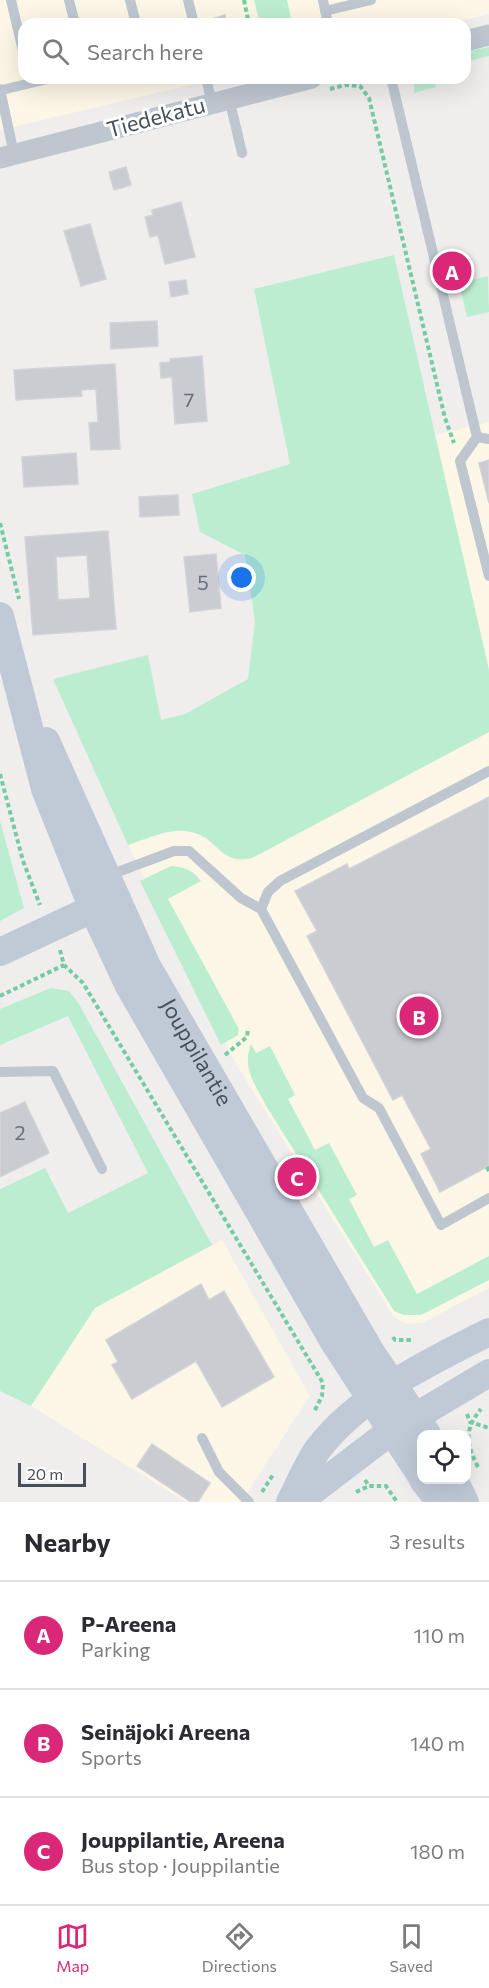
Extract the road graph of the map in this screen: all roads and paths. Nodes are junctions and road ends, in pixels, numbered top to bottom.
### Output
1 (11, 0) edge
2 (69, 0) edge
3 (130, 0) edge
4 (188, 0) edge
5 (244, 0) edge
6 (371, 0) edge
7 (324, 5) edge
8 (74, 18) edge
9 (134, 18) edge
10 (192, 18) edge
11 (248, 18) edge
12 (18, 30) edge
13 (489, 35) edge
14 (471, 40) edge
15 (18, 84) edge
16 (210, 84) edge
17 (317, 84) edge
18 (392, 84) edge
19 (1, 90) edge
20 (220, 100) junction
21 (242, 153) dead end
22 (7, 156) edge
23 (477, 437) junction
24 (489, 439) edge
25 (460, 460) junction
26 (0, 523) edge
27 (489, 576) edge
28 (11, 613) edge
29 (489, 771) edge
30 (0, 774) edge
31 (106, 894) junction
32 (261, 909) junction
33 (51, 929) junction
34 (0, 952) edge
35 (64, 965) junction
36 (0, 996) edge
37 (248, 1028) dead end
38 (224, 1056) dead end
39 (0, 1071) edge
40 (102, 1169) dead end
41 (489, 1198) edge
42 (388, 1330) dead end
43 (489, 1332) edge
44 (438, 1358) junction
45 (489, 1373) edge
46 (455, 1391) junction
47 (382, 1392) junction
48 (318, 1406) dead end
49 (483, 1407) dead end
50 (470, 1422) junction
51 (411, 1427) edge
52 (489, 1428) edge
53 (468, 1430) edge
54 (202, 1438) dead end
55 (471, 1450) edge
56 (417, 1455) edge
57 (482, 1476) dead end
58 (426, 1484) edge
59 (456, 1484) edge
60 (249, 1502) edge
61 (290, 1502) edge
62 (298, 1502) edge
63 (440, 1502) edge
64 (465, 1502) edge

1 - 12 lane
2 - 8 lane
3 - 9 lane
4 - 10 lane
5 - 11 path
6 - 7 lane
13 - 14 street
15 - 19 lane
16 - 20 lane
17 - 20 street, Tiedekatu
17 - 25 path
18 - 23 lane
19 - 22 lane
20 - 21 lane
20 - 22 street, Tiedekatu
23 - 24 lane
23 - 25 lane
25 - 27 lane
26 - 28 path
28 - 31 main road, Jouppilantie
29 - 32 lane
30 - 33 path
31 - 32 lane
31 - 33 main road
31 - 47 main road, Jouppilantie
32 - 41 lane
33 - 34 main road
33 - 35 path
35 - 36 path
35 - 48 path
37 - 38 path
39 - 40 lane
42 - 44 path
43 - 44 main road
44 - 47 main road
45 - 46 main road
46 - 50 path
46 - 51 main road
47 - 51 main road, Jouppilantie
47 - 61 main road
49 - 50 path
50 - 52 path
50 - 53 path
51 - 56 main road, Jouppilantie
51 - 62 main road
54 - 60 lane
55 - 57 path
58 - 63 main road, Jouppilantie
59 - 64 main road

